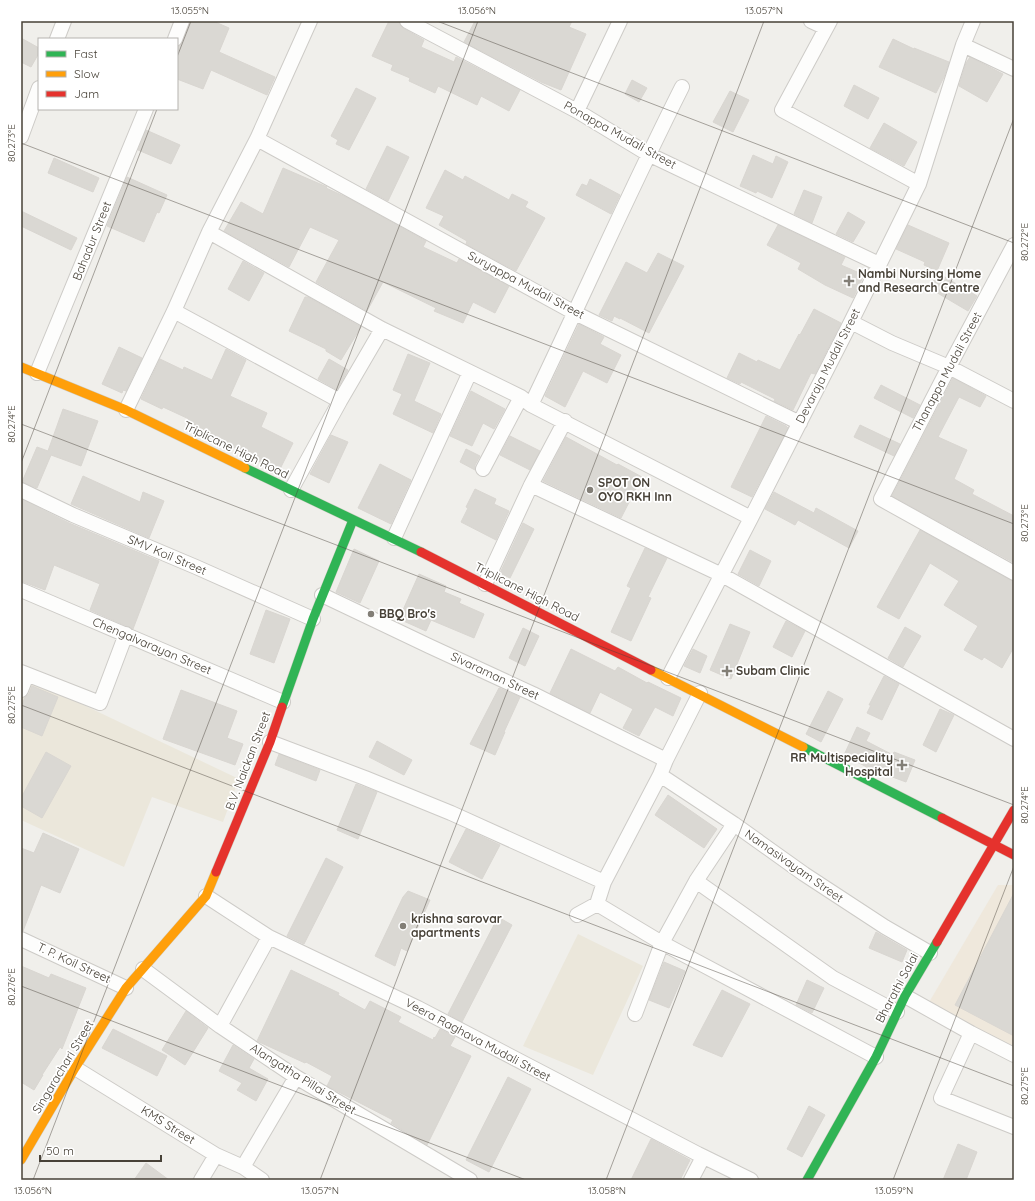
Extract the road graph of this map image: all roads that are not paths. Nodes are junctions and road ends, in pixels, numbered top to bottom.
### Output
1 (64, 21) edge
2 (182, 21) edge
3 (310, 21) edge
4 (407, 21) edge
5 (620, 21) edge
6 (811, 21) edge
7 (973, 21) edge
8 (828, 25) edge
9 (57, 38) edge
10 (175, 38) edge
11 (963, 45) junction
12 (1014, 69) edge
13 (682, 87) dead end
14 (38, 91) edge
15 (146, 110) edge
16 (577, 111) junction
17 (21, 137) edge
18 (257, 139) junction
19 (648, 154) junction
20 (919, 184) junction
21 (209, 232) junction
22 (1012, 254) edge
23 (879, 264) junction
24 (174, 311) junction
25 (575, 312) junction
26 (851, 322) junction
27 (382, 329) junction
28 (21, 367) edge
29 (949, 367) junction
30 (470, 372) junction
31 (37, 373) junction
32 (340, 401) junction
33 (526, 401) junction
34 (1014, 401) edge
35 (126, 410) junction
36 (565, 422) junction
37 (800, 423) junction
38 (483, 470) dead end
39 (532, 485) junction
40 (21, 490) edge
41 (291, 490) junction
42 (751, 518) junction
43 (353, 520) junction
44 (394, 538) junction
45 (1014, 573) edge
46 (722, 575) junction
47 (485, 584) junction
48 (21, 590) edge
49 (322, 595) junction
50 (313, 619) junction
51 (126, 634) junction
52 (24, 673) edge
53 (668, 678) junction
54 (21, 690) edge
55 (700, 693) junction
56 (283, 702) junction
57 (1014, 739) edge
58 (270, 742) junction
59 (666, 760) junction
60 (660, 775) junction
61 (1014, 810) edge
62 (734, 824) junction
63 (994, 845) junction
64 (1014, 855) edge
65 (696, 881) junction
66 (604, 882) junction
67 (206, 896) junction
68 (597, 904) junction
69 (577, 915) dead end
70 (269, 937) junction
71 (21, 939) edge
72 (662, 943) junction
73 (930, 953) junction
74 (143, 969) junction
75 (126, 988) junction
76 (905, 996) junction
77 (897, 1012) junction
78 (635, 1014) dead end
79 (220, 1026) junction
80 (971, 1033) junction
81 (1014, 1054) edge
82 (876, 1057) junction
83 (75, 1068) junction
84 (296, 1077) junction
85 (1014, 1127) edge
86 (216, 1155) junction
87 (703, 1157) junction
88 (21, 1160) edge
89 (243, 1167) junction
90 (201, 1180) edge
91 (262, 1180) edge
92 (470, 1180) edge
93 (691, 1180) edge
94 (751, 1180) edge
95 (807, 1180) edge

1 - 9 street
2 - 10 street
3 - 18 street
4 - 16 street, Ponappa Mudali Street
5 - 16 street
6 - 8 street
7 - 11 street, Devaraja Mudali Street
8 - 20 street
11 - 12 street
11 - 20 street, Devaraja Mudali Street
13 - 19 street
14 - 17 street
15 - 31 street, Bahadur Street
16 - 19 street, Ponappa Mudali Street
18 - 21 street
18 - 25 street, Suryappa Mudali Street
19 - 23 street, Ponappa Mudali Street
19 - 25 street
20 - 23 street, Devaraja Mudali Street
21 - 24 street
21 - 27 street
22 - 29 street, Thanappa Mudali Street
23 - 26 street, Devaraja Mudali Street
24 - 32 street
24 - 35 street
25 - 33 street
25 - 37 street, Suryappa Mudali Street
26 - 29 street
26 - 37 street, Devaraja Mudali Street
27 - 30 street
27 - 32 street
28 - 31 street, Triplicane High Road
29 - 34 street
29 - 45 street, Thanappa Mudali Street
30 - 33 street
30 - 44 street
31 - 35 street, Triplicane High Road
32 - 41 street
33 - 36 street
33 - 38 street
35 - 41 street, Triplicane High Road
36 - 39 street
36 - 42 street
37 - 42 street, Devaraja Mudali Street
39 - 46 street
39 - 47 street
40 - 50 street, SMV Koil Street
41 - 43 street, Triplicane High Road
42 - 46 street, Devaraja Mudali Street
43 - 44 street, Triplicane High Road
43 - 49 street, B.V. Naickan Street
44 - 47 street, Triplicane High Road
46 - 53 street, Devaraja Mudali Street
46 - 57 street
47 - 53 street, Triplicane High Road
48 - 51 street, Chengalvarayan Street
49 - 50 street, B.V. Naickan Street
49 - 59 street, Sivaraman Street
50 - 56 street, B.V. Naickan Street
51 - 52 street
51 - 56 street, Chengalvarayan Street
52 - 54 street
53 - 55 street, Triplicane High Road
55 - 59 street
55 - 63 street, Triplicane High Road
56 - 58 street, B.V. Naickan Street
58 - 66 street
58 - 67 street, B.V. Naickan Street
59 - 60 street
60 - 62 street, Namasivayam Street
60 - 66 street
61 - 63 street, Bharathi Salai
62 - 65 street
62 - 73 street, Namasivayam Street
63 - 64 street, Triplicane High Road
63 - 73 street, Bharathi Salai
65 - 72 street
65 - 77 street
66 - 68 street
67 - 70 street, Veera Raghava Mudali Street
67 - 74 street, B.V. Naickan Street
68 - 69 street
68 - 72 street
70 - 79 street
70 - 87 street, Veera Raghava Mudali Street
71 - 75 street, T. P. Koil Street
72 - 78 street
72 - 82 street
73 - 76 street, Bharathi Salai
74 - 75 street, B.V. Naickan Street
74 - 79 street, Alangatha Pillai Street
75 - 83 street, Singarachari Street
76 - 77 street, Bharathi Salai
76 - 80 street
77 - 82 street, Bharathi Salai
79 - 84 street, Alangatha Pillai Street
80 - 81 street
80 - 85 street
82 - 95 street, Bharathi Salai
83 - 86 street, KMS Street
83 - 88 street, Singarachari Street
84 - 89 street
84 - 92 street, Alangatha Pillai Street
86 - 89 street, KMS Street
86 - 90 street
87 - 93 street
87 - 94 street, Veera Raghava Mudali Street
89 - 91 street, KMS Street

